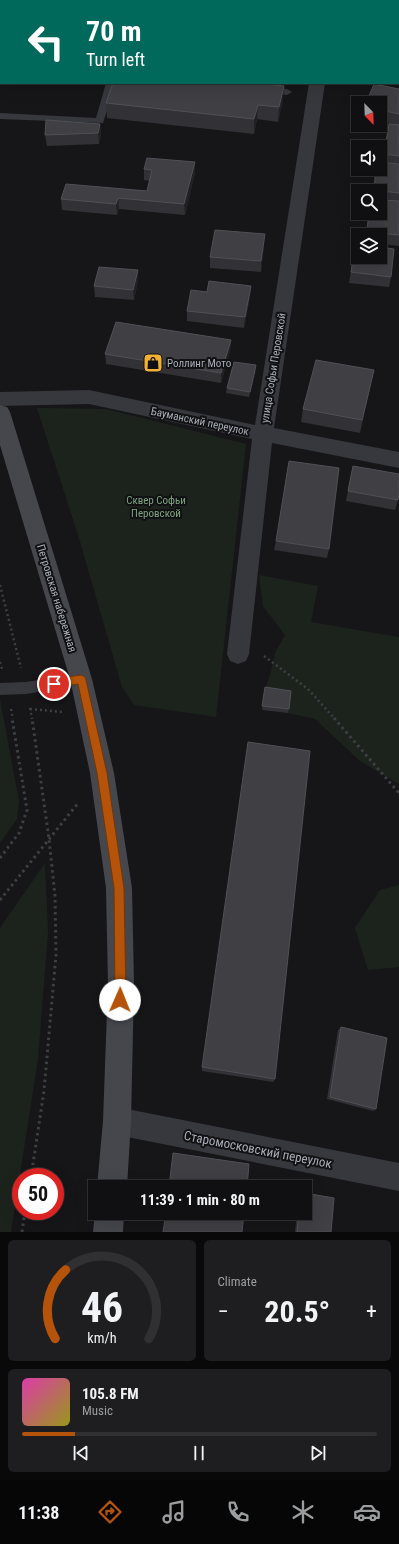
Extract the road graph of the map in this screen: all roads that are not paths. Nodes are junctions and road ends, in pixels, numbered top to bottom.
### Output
1 (111, 84) edge
2 (317, 84) edge
3 (258, 90) edge
4 (287, 92) dead end
5 (0, 116) edge
6 (0, 399) edge
7 (0, 412) edge
8 (263, 434) junction
9 (399, 460) edge
10 (238, 654) road end
11 (81, 680) junction
12 (4, 689) edge
13 (117, 1121) junction
14 (399, 1177) edge
15 (113, 1180) edge
16 (109, 1220) edge
17 (108, 1232) edge

1 - 5 lane
2 - 8 street, улица Софьи Перовской
3 - 4 lane
6 - 8 street, Бауманский переулок
7 - 11 main road, Петровская набережная
8 - 9 street, Бауманский переулок
8 - 10 street, улица Софьи Перовской
11 - 12 lane
11 - 13 main road, Петровская набережная
13 - 14 street, Старомосковский переулок
13 - 15 main road
16 - 17 main road

